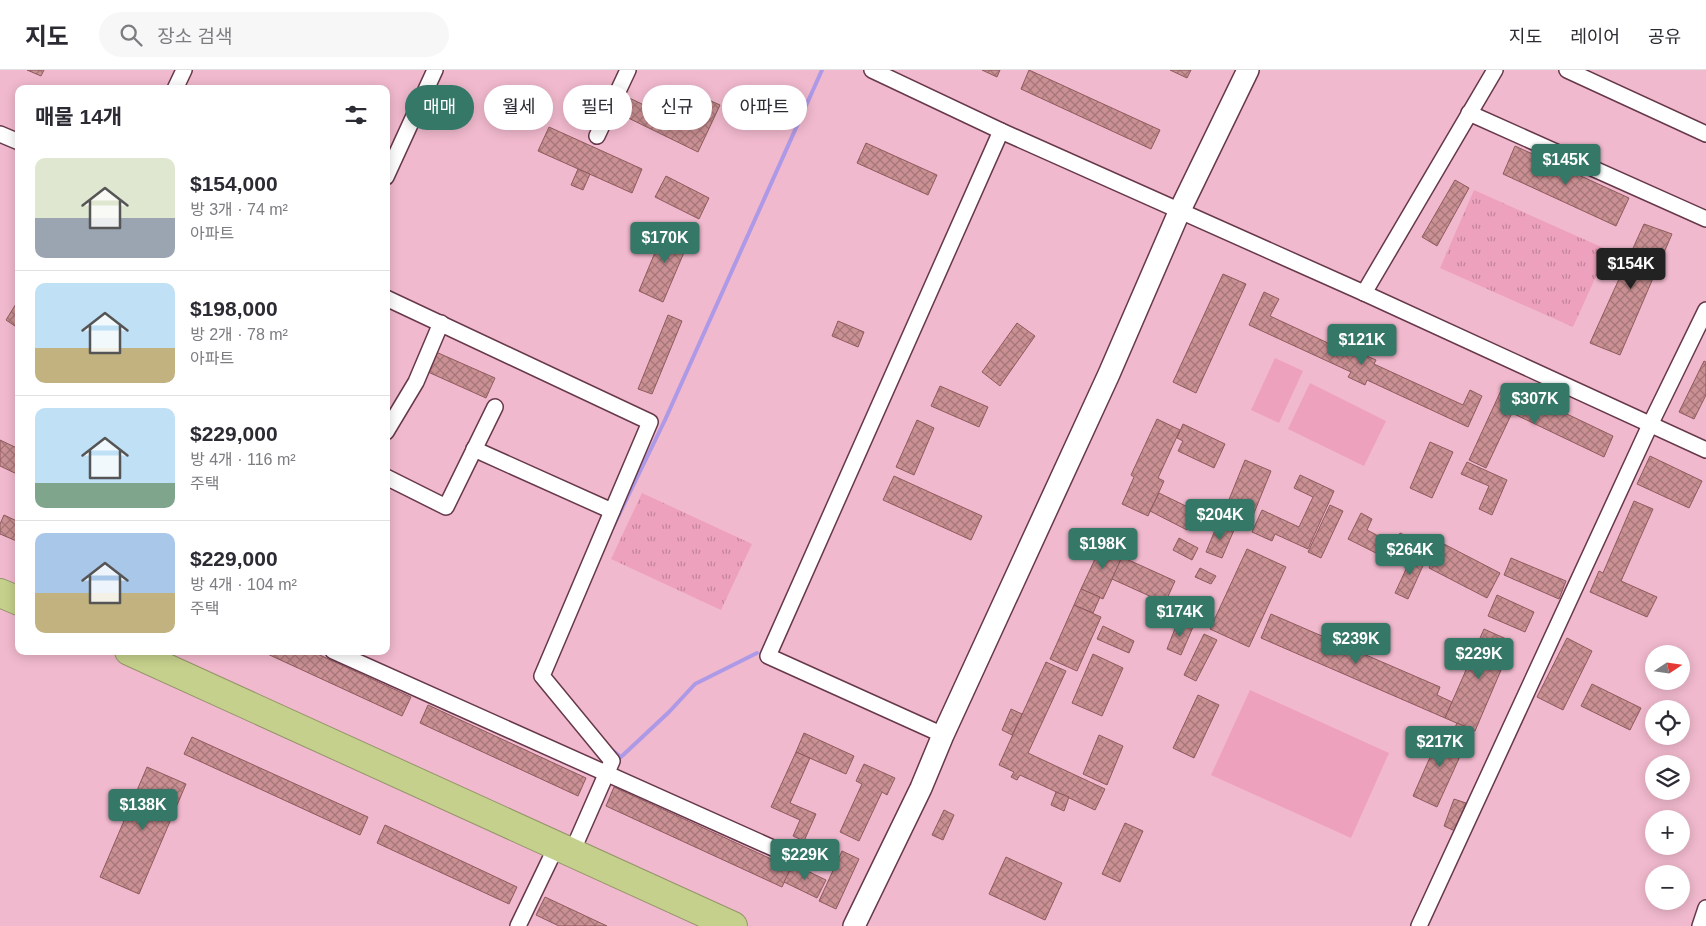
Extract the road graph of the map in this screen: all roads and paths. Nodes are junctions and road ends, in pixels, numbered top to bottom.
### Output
1 (184, 70) edge
2 (435, 70) edge
3 (628, 70) edge
4 (872, 70) edge
5 (1248, 70) edge
6 (1495, 70) edge
7 (1567, 70) edge
8 (177, 85) edge
9 (1469, 112) junction
10 (1001, 131) junction
11 (0, 134) edge
12 (1706, 134) edge
13 (597, 136) dead end
14 (15, 140) edge
15 (390, 169) edge
16 (1180, 210) junction
17 (1706, 219) edge
18 (1364, 293) junction
19 (390, 300) edge
20 (1706, 310) edge
21 (441, 323) junction
22 (1701, 334) edge
23 (495, 407) dead end
24 (390, 425) edge
25 (1650, 425) junction
26 (474, 449) junction
27 (1706, 450) edge
28 (390, 479) edge
29 (612, 511) junction
30 (0, 592) edge
31 (15, 599) edge
32 (148, 655) edge
33 (343, 655) edge
34 (163, 658) edge
35 (943, 735) junction
36 (606, 772) junction
37 (565, 848) junction
38 (784, 853) dead end
39 (1706, 908) edge
40 (518, 926) edge
41 (734, 926) edge
42 (854, 926) edge
43 (1420, 926) edge
44 (1700, 926) edge

1 - 8 street
2 - 15 street
3 - 13 street
4 - 10 street
5 - 16 street
6 - 9 street
7 - 12 street
9 - 17 street
9 - 18 street
10 - 16 street
10 - 35 street
11 - 14 street
16 - 18 street
16 - 35 street
18 - 25 street
19 - 21 street
20 - 22 street
21 - 24 street
21 - 29 street
22 - 25 street
23 - 26 street
25 - 27 street
25 - 43 street
26 - 28 street
26 - 29 street
29 - 36 street
30 - 31 highway
32 - 34 highway
33 - 36 street
34 - 37 highway
35 - 42 street
36 - 37 street
36 - 38 street
37 - 40 street
37 - 41 highway
39 - 44 street

